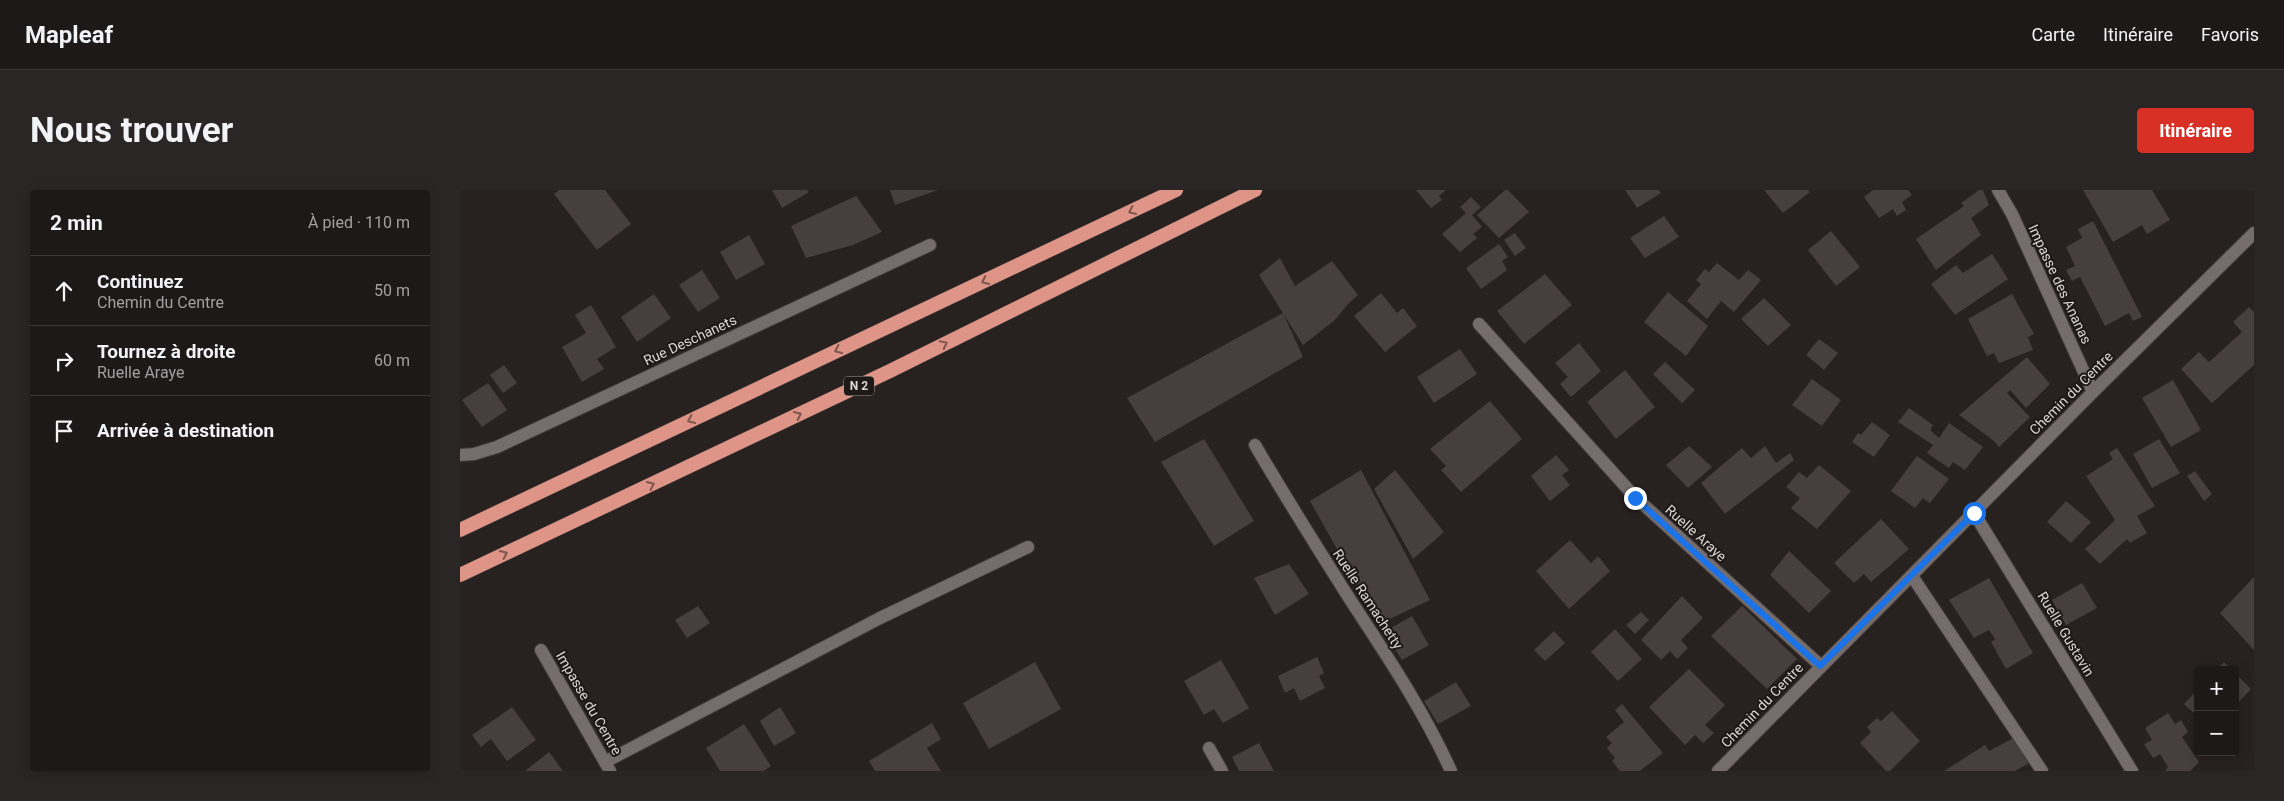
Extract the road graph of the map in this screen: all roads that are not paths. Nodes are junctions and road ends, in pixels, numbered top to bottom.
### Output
1 (1176, 190) edge
2 (1255, 190) edge
3 (1998, 190) edge
4 (2254, 234) edge
5 (930, 245) dead end
6 (1479, 324) dead end
7 (2093, 392) junction
8 (1255, 446) dead end
9 (460, 455) edge
10 (1974, 513) junction
11 (460, 530) edge
12 (1028, 546) dead end
13 (460, 575) edge
14 (1912, 576) junction
15 (541, 650) dead end
16 (1820, 666) junction
17 (1209, 748) dead end
18 (608, 766) edge
19 (1222, 771) edge
20 (1451, 771) edge
21 (1718, 771) edge
22 (2042, 771) edge
23 (2132, 771) edge

1 -> 11 highway
13 -> 2 highway, N 2
3 - 7 street, Impasse des Ananas
4 - 7 street, Chemin du Centre
5 - 9 street, Rue Deschanets
6 - 16 street, Ruelle Araye
7 - 10 street, Chemin du Centre
8 - 20 street, Ruelle Ramachetty
10 - 14 street, Chemin du Centre
10 - 23 street, Ruelle Gustavin
12 - 18 street
14 - 16 street, Chemin du Centre
14 - 22 street
15 - 18 street, Impasse du Centre
16 - 21 street, Chemin du Centre
17 - 19 street

